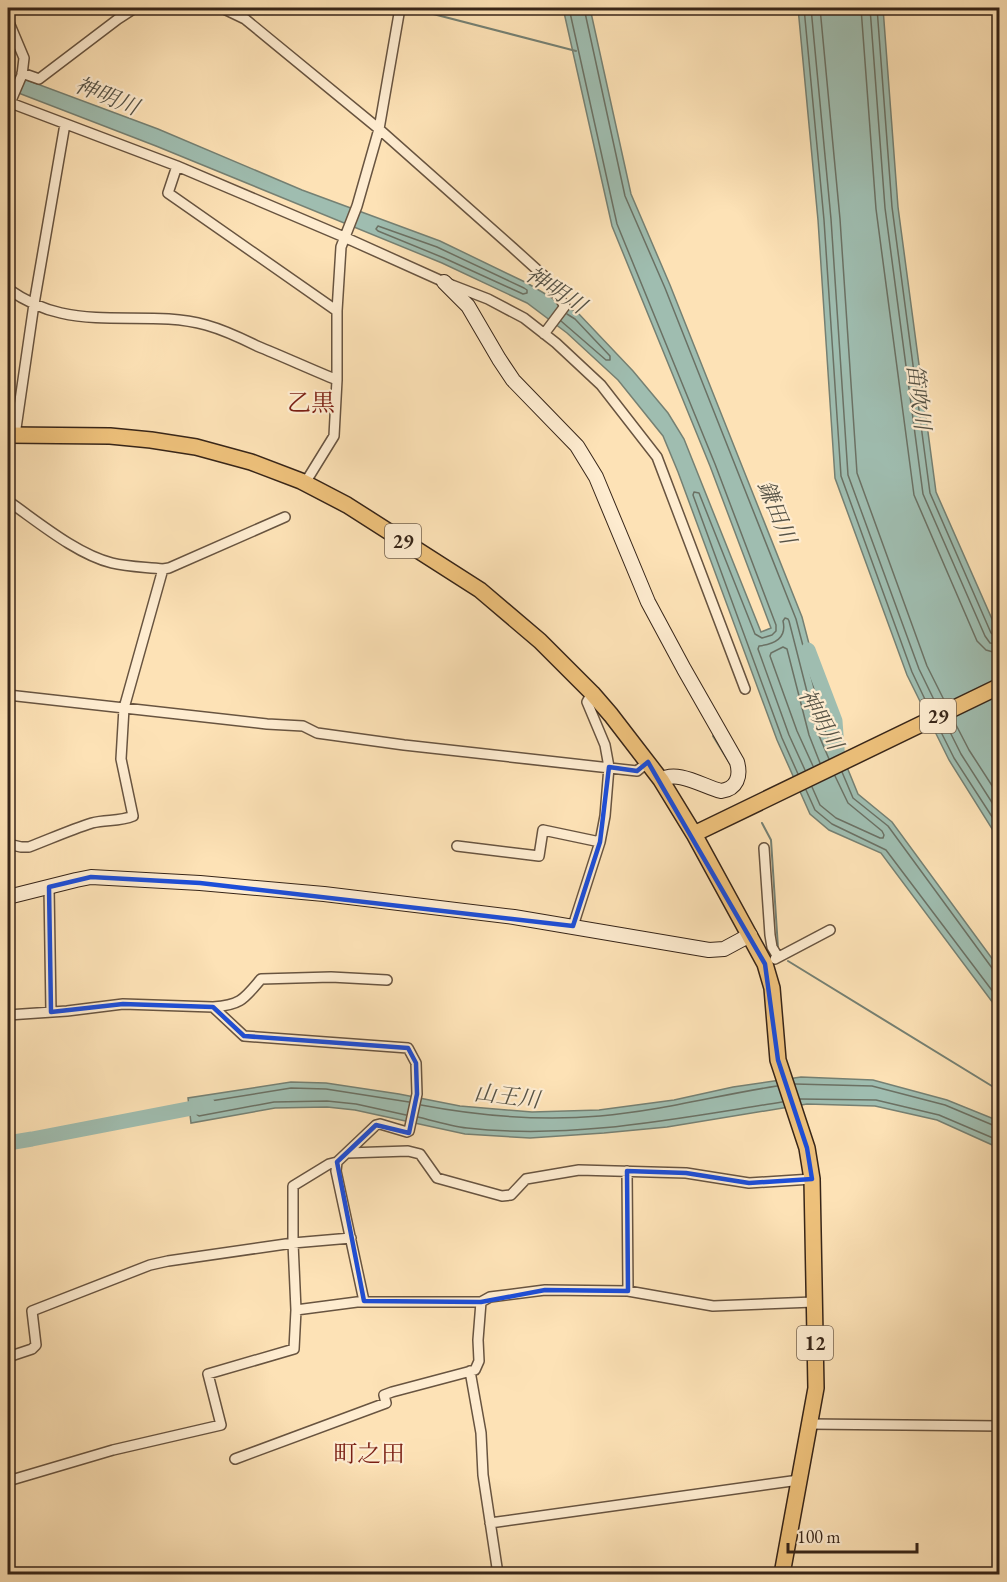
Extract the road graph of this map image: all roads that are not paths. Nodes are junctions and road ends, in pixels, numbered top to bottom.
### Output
1 (141, 8) edge
2 (222, 8) edge
3 (400, 10) edge
4 (8, 20) edge
5 (22, 74) junction
6 (10, 101) edge
7 (65, 124) junction
8 (379, 129) junction
9 (177, 166) junction
10 (346, 234) junction
11 (444, 282) junction
12 (8, 289) edge
13 (34, 304) junction
14 (337, 310) junction
15 (546, 332) junction
16 (337, 380) junction
17 (10, 437) edge
18 (305, 483) junction
19 (8, 501) edge
20 (285, 517) dead end
21 (163, 569) junction
22 (999, 686) edge
23 (746, 689) dead end
24 (592, 693) junction
25 (8, 695) edge
26 (124, 708) junction
27 (648, 762) junction
28 (609, 766) junction
29 (661, 780) junction
30 (694, 834) junction
31 (600, 842) junction
32 (8, 844) edge
33 (457, 846) dead end
34 (764, 848) dead end
35 (49, 887) junction
36 (8, 897) edge
37 (573, 926) junction
38 (830, 930) dead end
39 (750, 935) junction
40 (772, 961) junction
41 (387, 980) dead end
42 (213, 1007) junction
43 (51, 1012) junction
44 (8, 1015) edge
45 (347, 1153) junction
46 (337, 1162) junction
47 (627, 1172) junction
48 (812, 1179) junction
49 (351, 1238) junction
50 (292, 1243) junction
51 (628, 1291) junction
52 (364, 1301) junction
53 (481, 1302) junction
54 (814, 1302) junction
55 (296, 1310) junction
56 (8, 1357) edge
57 (470, 1371) junction
58 (809, 1424) junction
59 (999, 1426) edge
60 (235, 1459) dead end
61 (799, 1480) junction
62 (8, 1481) edge
63 (490, 1523) junction
64 (498, 1575) edge
65 (782, 1575) edge

1 - 5 street
2 - 8 street
3 - 8 street
4 - 5 street
5 - 6 street
6 - 7 street
7 - 9 street
7 - 13 street
8 - 10 street
8 - 15 street
9 - 10 street
9 - 14 street
10 - 11 street
10 - 14 street
11 - 15 street
11 - 29 street
12 - 13 street
13 - 16 street
13 - 17 street
14 - 16 street
15 - 23 street
16 - 18 street
17 - 18 main road, 29
18 - 24 main road, 29
19 - 21 street
20 - 21 street
21 - 26 street
22 - 30 main road, 29
24 - 27 main road, 29
24 - 28 street
25 - 26 street
26 - 28 street
26 - 32 street
27 - 28 street
27 - 29 main road, 29
28 - 31 street
29 - 30 main road, 29
30 - 39 main road, 12
31 - 33 street
31 - 37 street
34 - 40 street
35 - 36 street
35 - 37 street
35 - 43 street
37 - 39 street
38 - 40 street
39 - 40 main road, 12
40 - 48 main road, 12
41 - 42 street
42 - 43 street
42 - 45 street
43 - 44 street
45 - 46 street
45 - 47 street
46 - 49 street
46 - 50 street
47 - 48 street
47 - 51 street
48 - 54 main road, 12
49 - 50 street
49 - 52 street
50 - 55 street
50 - 56 street
51 - 53 street
51 - 54 street
52 - 53 street
52 - 55 street
53 - 57 street
54 - 58 main road, 12
55 - 62 street
57 - 60 street
57 - 63 street
58 - 59 street
58 - 61 main road, 12
61 - 63 street
61 - 65 main road, 12
63 - 64 street

